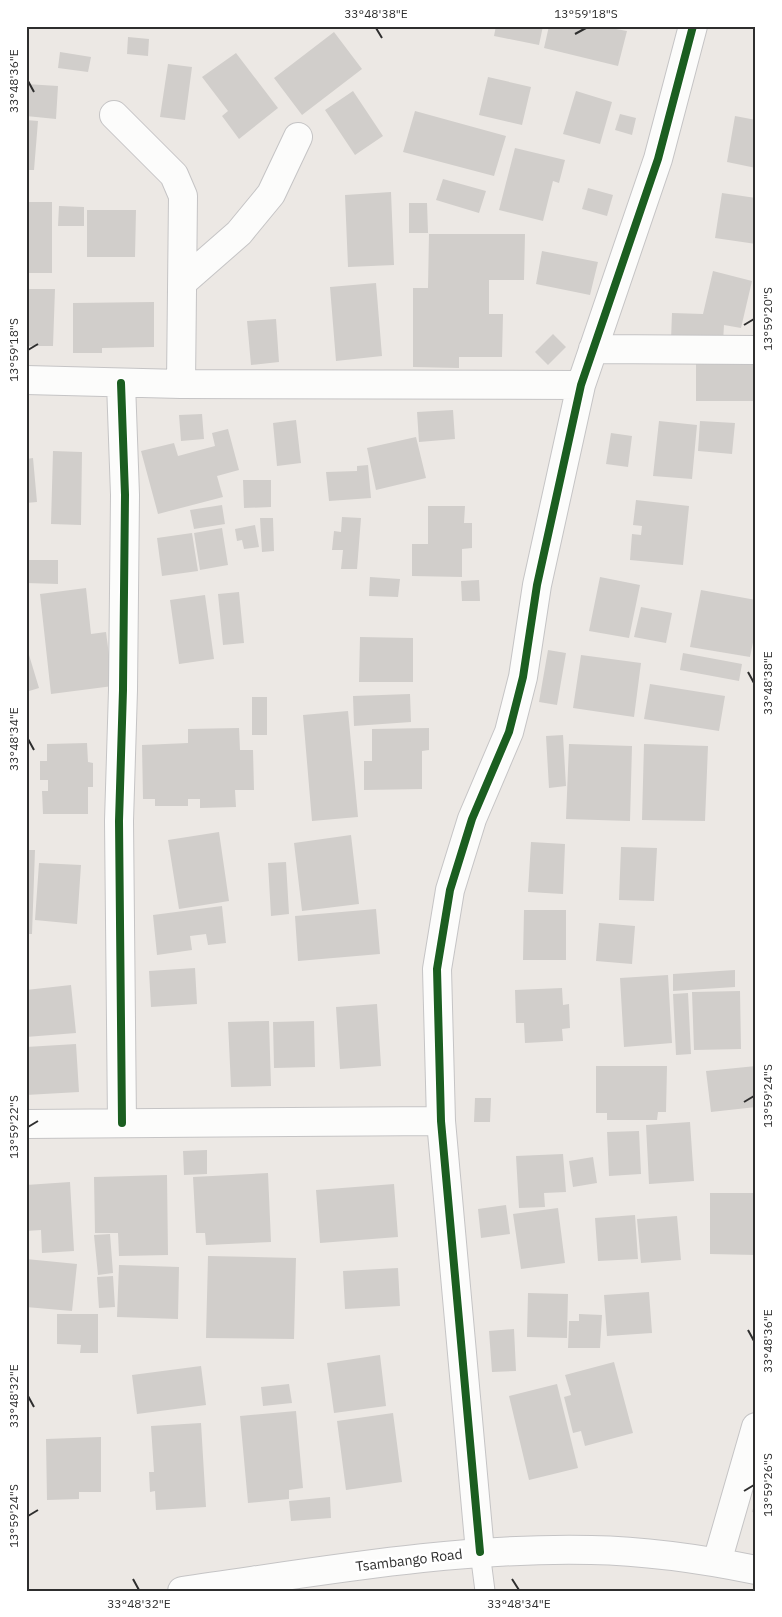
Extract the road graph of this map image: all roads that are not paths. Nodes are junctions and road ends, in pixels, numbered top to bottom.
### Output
1 (693, 26) edge
2 (114, 115) dead end
3 (298, 137) dead end
4 (183, 282) junction
5 (593, 348) junction
6 (756, 350) edge
7 (26, 380) edge
8 (121, 383) junction
9 (181, 384) junction
10 (581, 385) junction
11 (441, 1121) junction
12 (122, 1123) junction
13 (26, 1124) edge
14 (756, 1427) edge
15 (480, 1552) junction
16 (717, 1562) junction
17 (756, 1570) edge
18 (182, 1591) edge
19 (485, 1591) edge

1 - 5 street
2 - 4 street
3 - 4 street
4 - 9 street
5 - 6 street
5 - 10 street
7 - 8 street
8 - 9 street
8 - 12 street
9 - 10 street
10 - 11 street
11 - 12 street
11 - 15 street
12 - 13 street
14 - 16 street
15 - 16 street, Tsambango Road
15 - 18 street, Tsambango Road
15 - 19 lane
16 - 17 street, Tsambango Road

